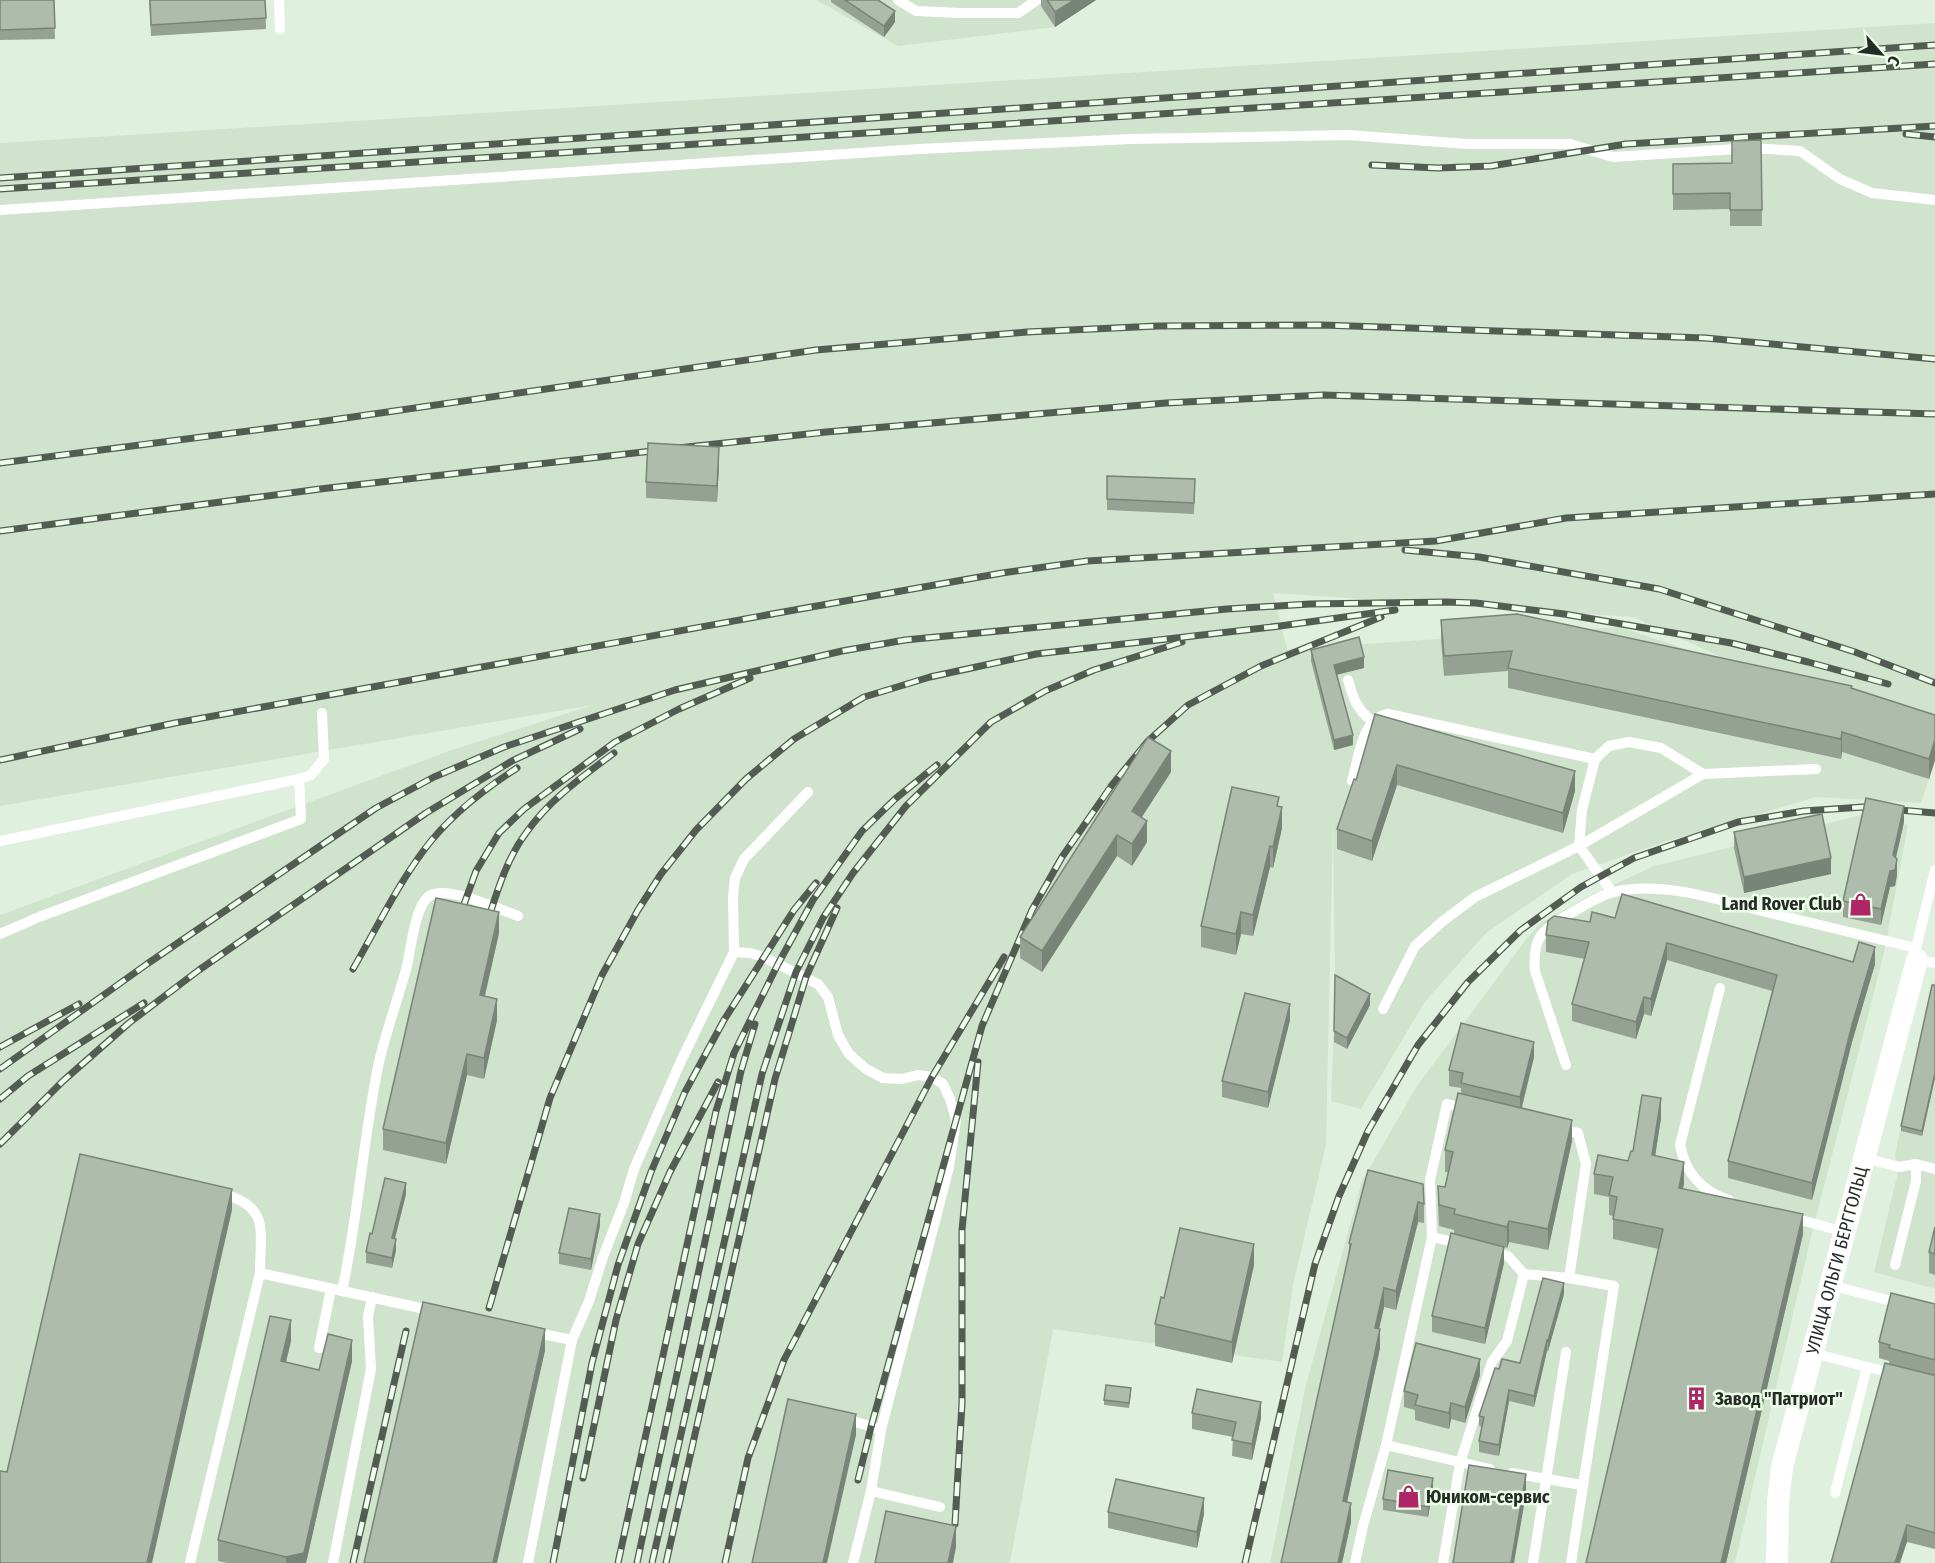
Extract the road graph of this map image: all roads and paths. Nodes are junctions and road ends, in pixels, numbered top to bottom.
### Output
1 (279, 0) edge
2 (898, 0) edge
3 (966, 0) edge
4 (1037, 0) edge
5 (960, 13) junction
6 (280, 29) dead end
7 (1935, 200) edge
8 (0, 210) edge
9 (1348, 680) dead end
10 (322, 713) dead end
11 (1372, 721) junction
12 (1595, 759) junction
13 (1816, 769) dead end
14 (1703, 774) junction
15 (299, 779) junction
16 (1352, 781) edge
17 (808, 792) dead end
18 (0, 841) edge
19 (1579, 846) junction
20 (1935, 870) edge
21 (1612, 892) junction
22 (518, 916) dead end
23 (0, 934) edge
24 (734, 952) junction
25 (1923, 957) edge
26 (1720, 988) dead end
27 (1383, 1009) dead end
28 (1566, 1065) dead end
29 (1480, 1111) edge
30 (1545, 1126) edge
31 (1865, 1158) junction
32 (1916, 1164) junction
33 (1935, 1169) edge
34 (207, 1191) edge
35 (1740, 1203) edge
36 (1784, 1216) edge
37 (1845, 1232) junction
38 (1432, 1237) junction
39 (1895, 1265) dead end
40 (260, 1273) junction
41 (1524, 1275) junction
42 (1569, 1278) junction
43 (1830, 1285) junction
44 (337, 1290) junction
45 (372, 1297) junction
46 (1913, 1307) edge
47 (450, 1314) edge
48 (516, 1328) edge
49 (572, 1340) junction
50 (319, 1348) dead end
51 (1566, 1352) dead end
52 (1813, 1353) junction
53 (1867, 1367) junction
54 (1912, 1378) edge
55 (838, 1417) edge
56 (881, 1430) junction
57 (1386, 1445) junction
58 (1460, 1463) junction
59 (1546, 1479) junction
60 (1582, 1485) junction
61 (871, 1491) junction
62 (1835, 1493) dead end
63 (940, 1507) dead end
64 (190, 1563) edge
65 (333, 1563) edge
66 (528, 1563) edge
67 (853, 1563) edge
68 (1355, 1563) edge
69 (1443, 1563) edge
70 (1533, 1563) edge
71 (1571, 1563) edge
72 (1777, 1563) edge

1 - 6 lane
2 - 5 lane
3 - 5 lane
4 - 5 lane
7 - 8 lane
9 - 11 lane
10 - 15 lane
11 - 12 lane
11 - 16 lane
12 - 14 lane
12 - 19 lane
13 - 14 lane
14 - 19 lane
15 - 18 lane
15 - 23 lane
17 - 24 lane
19 - 21 lane
19 - 27 lane
20 - 25 lane
21 - 25 lane
21 - 28 lane
22 - 44 lane
24 - 49 lane
24 - 56 lane
25 - 31 street, УЛИЦА ОЛЬГИ БЕРГГОЛЬЦ
26 - 35 lane
29 - 38 lane
30 - 42 lane
31 - 32 lane
31 - 37 street, УЛИЦА ОЛЬГИ БЕРГГОЛЬЦ
32 - 33 lane
32 - 39 lane
34 - 40 lane
36 - 37 lane
37 - 43 street, УЛИЦА ОЛЬГИ БЕРГГОЛЬЦ
38 - 41 lane
38 - 57 lane
40 - 44 lane
40 - 64 lane
41 - 42 lane
41 - 58 lane
42 - 60 lane
43 - 46 lane
43 - 52 street, УЛИЦА ОЛЬГИ БЕРГГОЛЬЦ
44 - 45 lane
44 - 50 lane
45 - 47 lane
45 - 65 lane
48 - 49 lane
49 - 66 lane
51 - 59 lane
52 - 53 lane
52 - 72 street, УЛИЦА ОЛЬГИ БЕРГГОЛЬЦ
53 - 54 lane
53 - 62 lane
55 - 56 lane
56 - 61 lane
57 - 58 lane
57 - 68 lane
58 - 59 lane
58 - 69 lane
59 - 60 lane
59 - 70 lane
60 - 71 lane
61 - 63 lane
61 - 67 lane

